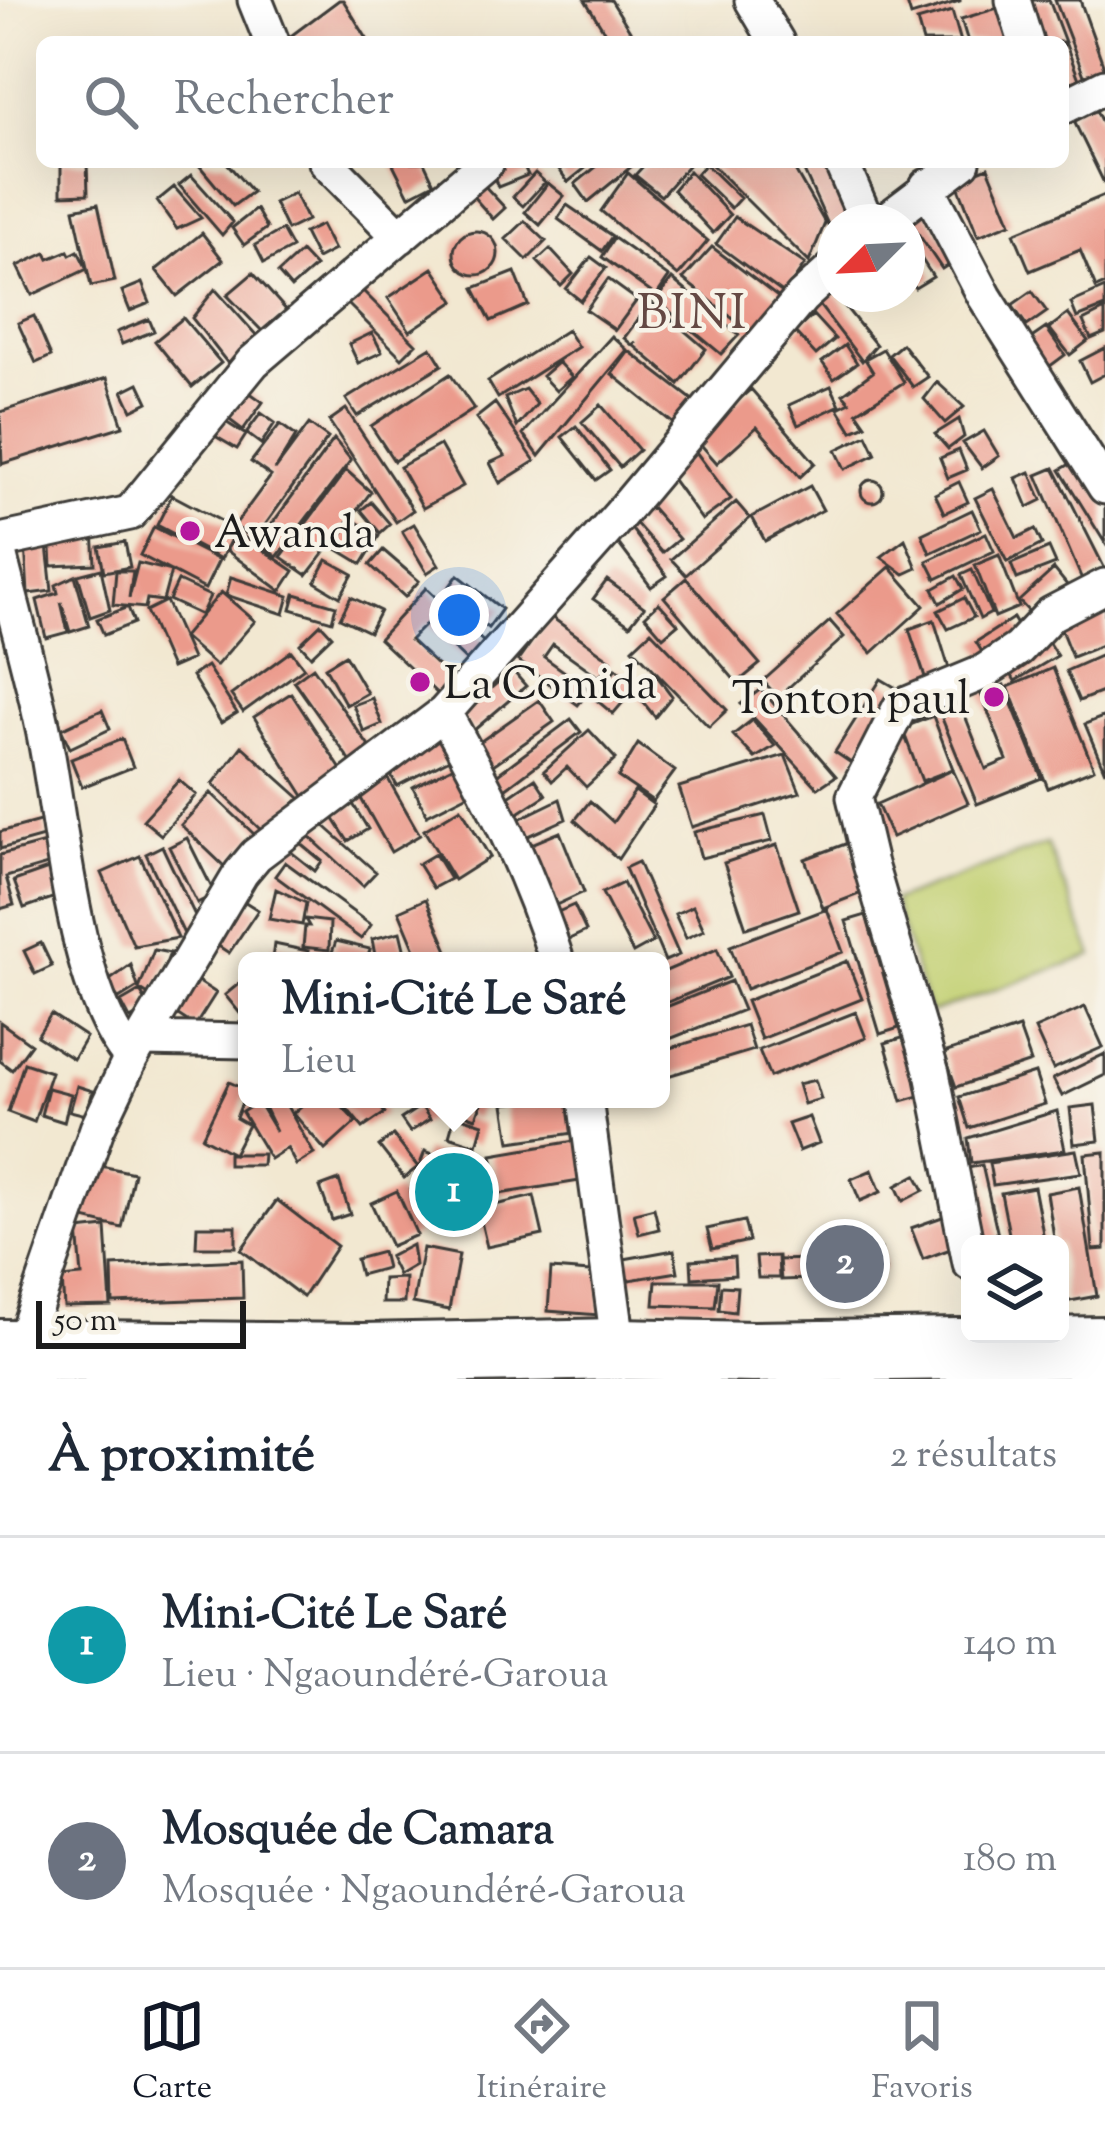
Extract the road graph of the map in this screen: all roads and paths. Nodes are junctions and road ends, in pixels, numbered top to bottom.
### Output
1 (255, 0) edge
2 (752, 0) edge
3 (1012, 0) edge
4 (270, 36) edge
5 (773, 36) edge
6 (1024, 36) edge
7 (1105, 86) edge
8 (1069, 104) edge
9 (332, 168) edge
10 (480, 168) edge
11 (844, 168) edge
12 (954, 168) edge
13 (927, 186) junction
14 (859, 204) edge
15 (906, 204) edge
16 (400, 237) junction
17 (817, 283) edge
18 (1105, 487) edge
19 (0, 541) edge
20 (0, 557) edge
21 (1105, 586) edge
22 (444, 713) junction
23 (554, 952) edge
24 (238, 1042) edge
25 (136, 1048) junction
26 (586, 1108) edge
27 (964, 1235) edge
28 (970, 1343) edge
29 (1005, 1343) edge
30 (1105, 1347) edge
31 (619, 1348) junction
32 (10, 1350) edge
33 (752, 1365) edge
34 (364, 1367) edge

1 - 4 street
2 - 5 street
3 - 6 street
7 - 8 street
9 - 16 street
10 - 16 street
11 - 14 street
12 - 13 street
13 - 15 street
13 - 18 street
16 - 19 street
17 - 22 street
20 - 25 street
21 - 27 street
22 - 23 street
22 - 25 street
24 - 25 street
25 - 32 street
26 - 31 street
28 - 33 highway
29 - 30 highway
31 - 33 highway
31 - 34 highway
32 - 34 highway

